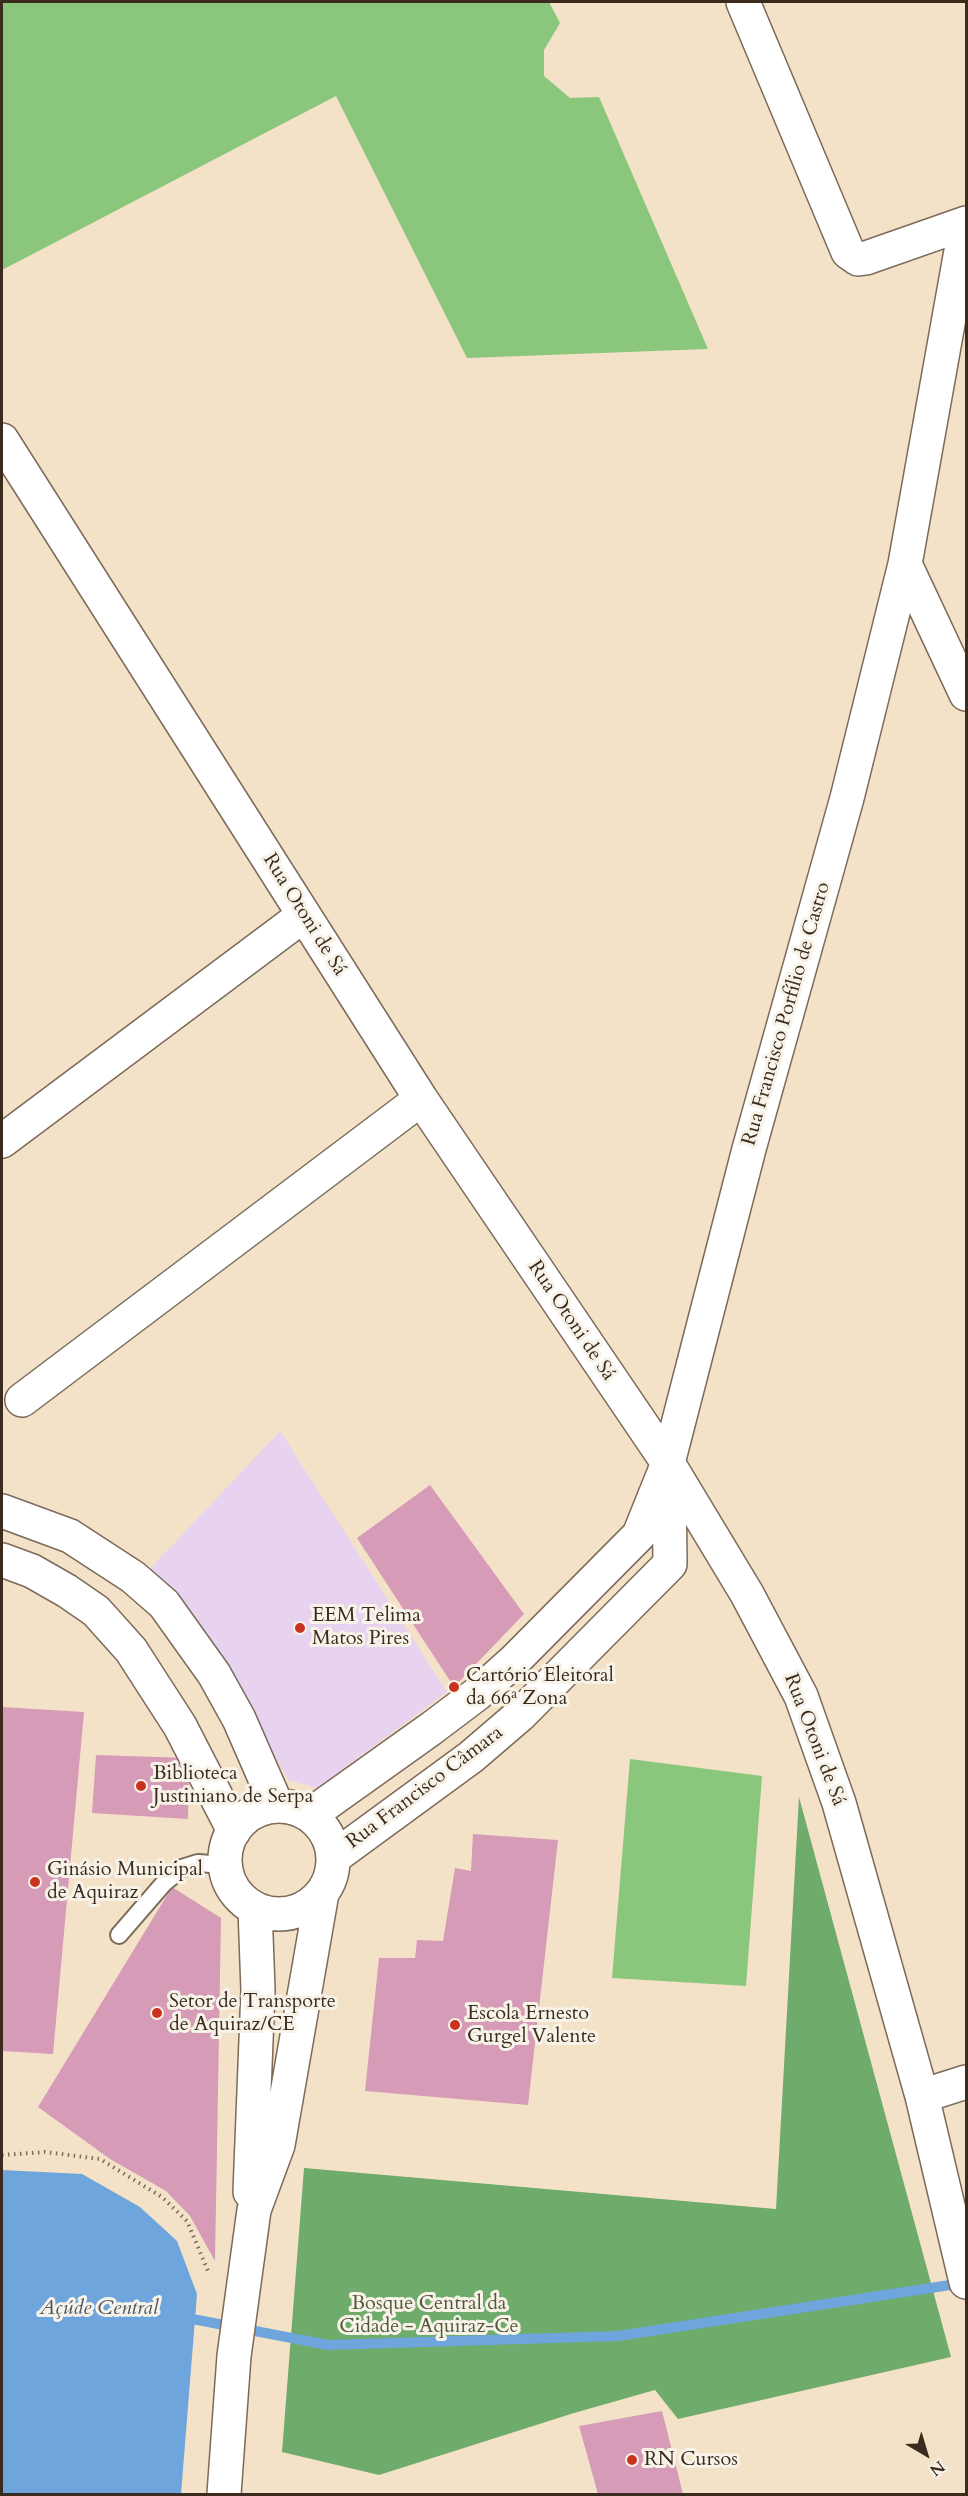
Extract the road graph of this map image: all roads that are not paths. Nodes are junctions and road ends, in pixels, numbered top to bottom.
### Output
1 (742, 2) edge
2 (966, 223) edge
3 (2, 440) edge
4 (905, 564) junction
5 (966, 694) edge
6 (304, 915) junction
7 (421, 1100) junction
8 (2, 1141) edge
9 (22, 1400) dead end
10 (668, 1464) junction
11 (2, 1511) edge
12 (2, 1560) edge
13 (277, 1806) junction
14 (310, 1815) junction
15 (234, 1831) junction
16 (333, 1858) junction
17 (225, 1864) junction
18 (322, 1893) junction
19 (255, 1909) junction
20 (119, 1935) dead end
21 (966, 2082) edge
22 (922, 2096) junction
23 (254, 2210) junction
24 (966, 2282) edge
25 (224, 2494) edge

1 - 2 street
2 - 4 street, Rua Francisco Porfílio de Castro
3 - 6 street, Rua Otoni de Sá
4 - 5 street
4 - 10 street, Rua Francisco Porfílio de Castro
6 - 7 street, Rua Otoni de Sá
6 - 8 street
7 - 9 street
7 - 10 street, Rua Otoni de Sá
10 - 14 street
10 - 16 street, Rua Francisco Câmara
10 - 22 street, Rua Otoni de Sá
11 - 13 street
12 - 15 street
13 - 14 street
13 - 15 street
14 - 16 street
15 - 17 street
16 - 18 street
17 - 19 street
17 - 20 lane
18 - 19 street
18 - 23 street
19 - 23 street
21 - 22 street
22 - 24 street, Rua Otoni de Sá
23 - 25 street

